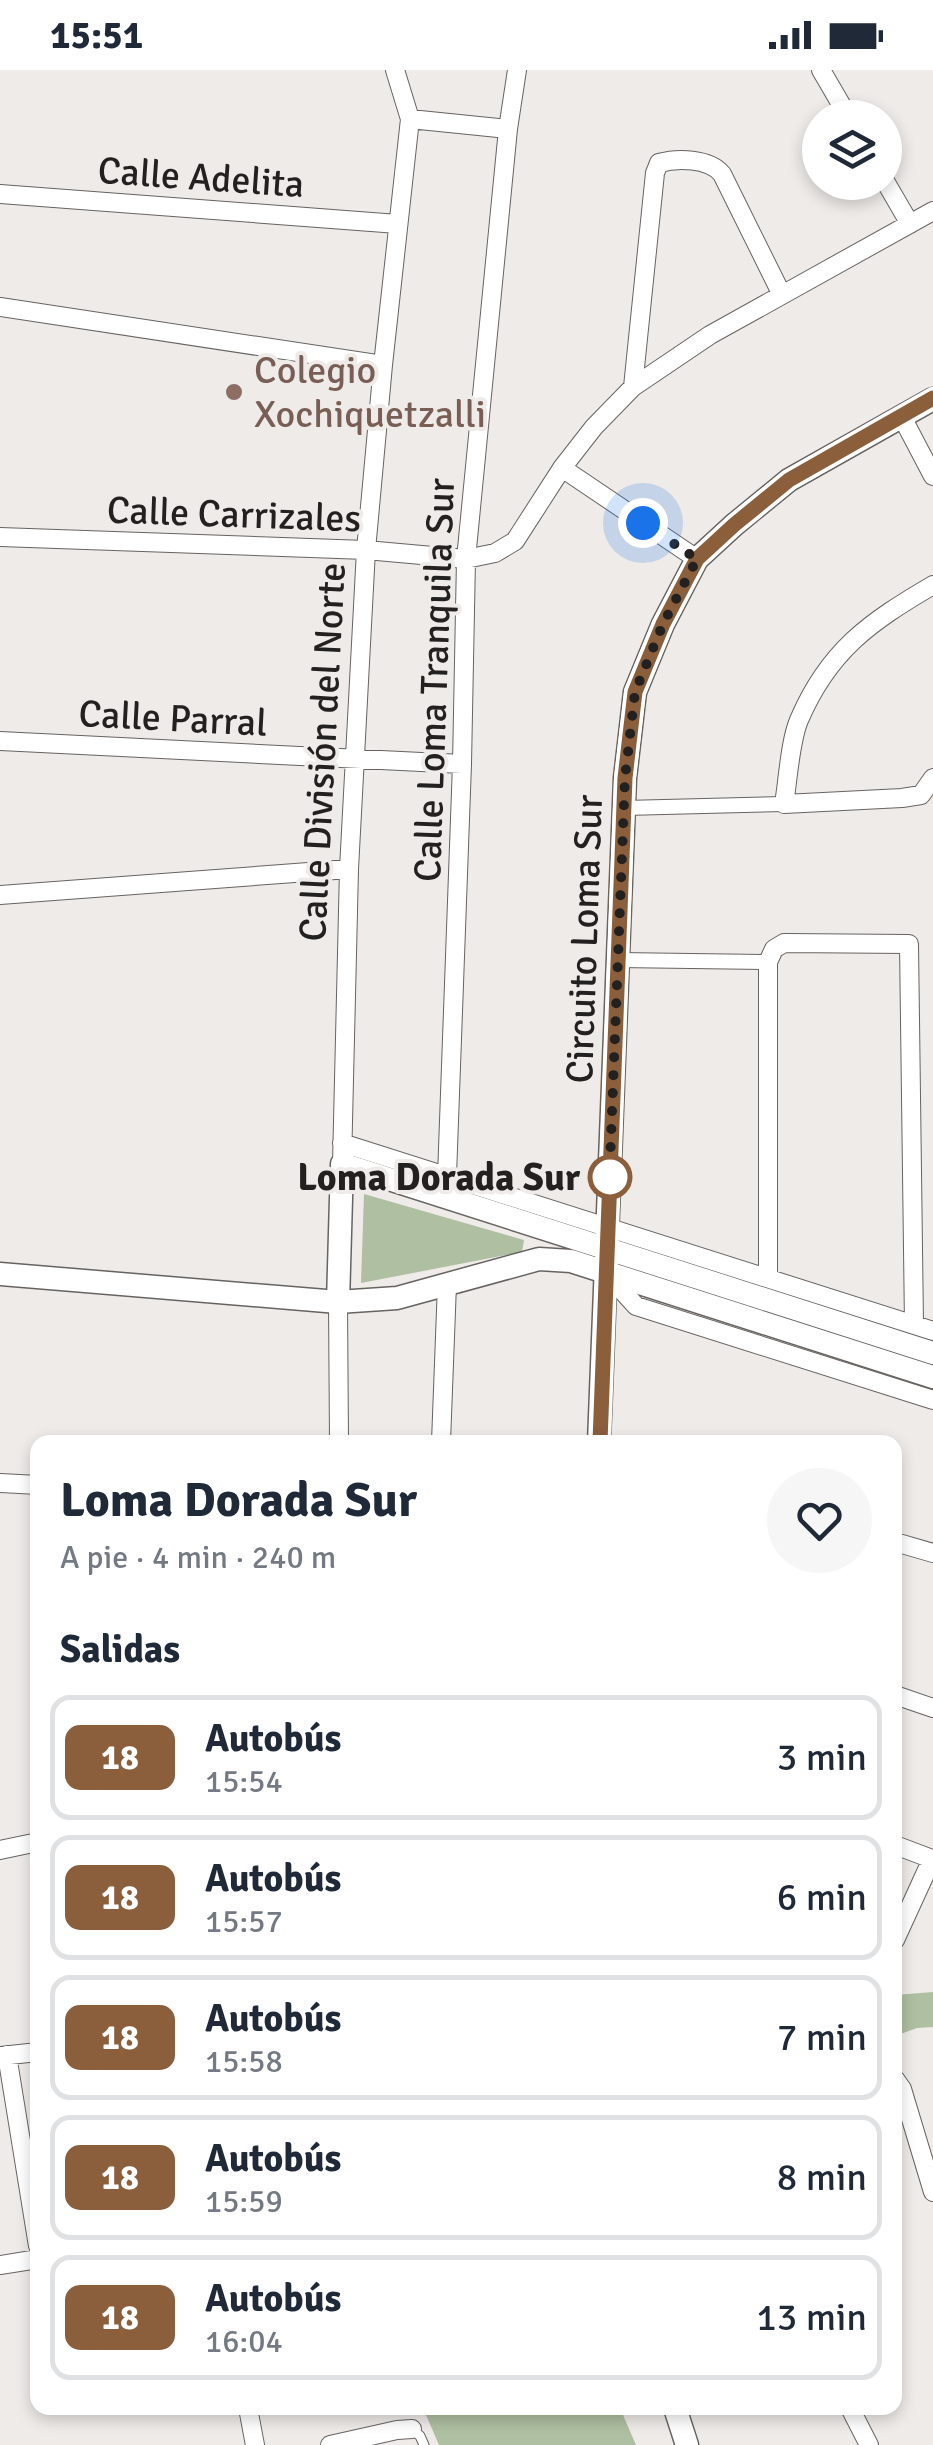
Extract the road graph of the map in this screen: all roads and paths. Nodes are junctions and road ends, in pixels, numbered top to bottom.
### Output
1 (393, 70) edge
2 (517, 70) edge
3 (821, 70) edge
4 (838, 100) edge
5 (410, 119) junction
6 (508, 130) junction
7 (0, 194) edge
8 (896, 200) edge
9 (933, 211) edge
10 (398, 224) junction
11 (910, 224) junction
12 (782, 295) junction
13 (0, 307) edge
14 (382, 365) junction
15 (633, 387) junction
16 (933, 398) edge
17 (902, 418) junction
18 (562, 468) junction
19 (933, 476) edge
20 (0, 538) edge
21 (366, 550) junction
22 (466, 559) junction
23 (697, 559) junction
24 (933, 585) edge
25 (0, 741) edge
26 (354, 760) junction
27 (462, 764) junction
28 (933, 778) edge
29 (784, 804) junction
30 (624, 808) junction
31 (349, 869) junction
32 (0, 894) edge
33 (771, 956) junction
34 (618, 960) junction
35 (342, 1153) junction
36 (446, 1176) junction
37 (608, 1238) junction
38 (606, 1273) junction
39 (0, 1274) edge
40 (768, 1278) junction
41 (446, 1284) junction
42 (338, 1302) junction
43 (914, 1324) junction
44 (933, 1331) edge
45 (933, 1353) edge
46 (933, 1377) edge
47 (933, 1400) edge
48 (339, 1435) edge
49 (441, 1435) edge
50 (600, 1435) edge
51 (0, 1483) edge
52 (30, 1485) edge
53 (902, 1544) edge
54 (933, 1554) edge
55 (902, 1698) edge
56 (933, 1708) edge
57 (30, 1844) edge
58 (902, 1847) edge
59 (0, 1850) edge
60 (932, 1857) edge
61 (902, 1924) edge
62 (30, 2053) edge
63 (3, 2055) edge
64 (902, 2089) edge
65 (933, 2192) edge
66 (30, 2202) edge
67 (30, 2261) edge
68 (0, 2265) edge
69 (249, 2415) edge
70 (677, 2415) edge
71 (854, 2415) edge
72 (412, 2429) joint
73 (255, 2445) edge
74 (330, 2445) edge
75 (424, 2445) edge
76 (687, 2445) edge
77 (869, 2445) edge

1 - 5 street, Calle División del Norte
2 - 6 street, Calle Loma Tranquila Sur
3 - 4 street
5 - 6 street
5 - 10 street, Calle División del Norte
6 - 22 street, Calle Loma Tranquila Sur
7 - 10 street, Calle Adelita
8 - 11 street
9 - 11 street
10 - 14 street, Calle División del Norte
11 - 12 street
12 - 15 street
12 - 15 street
13 - 14 street
14 - 21 street, Calle División del Norte
15 - 18 street
16 - 17 street, Circuito Loma Sur
17 - 19 street
17 - 23 street, Circuito Loma Sur
18 - 22 street
18 - 23 street
20 - 21 street, Calle Carrizales
21 - 22 street, Calle Carrizales
21 - 26 street, Calle División del Norte
22 - 27 street, Calle Loma Tranquila Sur
23 - 30 street, Circuito Loma Sur
24 - 29 street
25 - 26 street, Calle Parral
26 - 27 street, Calle Parral
26 - 31 street, Calle División del Norte
27 - 36 street, Calle Loma Tranquila Sur
28 - 29 street
29 - 30 street
30 - 34 street, Circuito Loma Sur
31 - 32 street
31 - 35 street, Calle División del Norte
33 - 34 street
33 - 40 street
33 - 43 street
34 - 37 street, Circuito Loma Sur
35 - 36 street
35 - 37 street
35 - 42 street, Calle División del Norte
36 - 37 street
37 - 38 street, Circuito Loma Sur
37 - 40 street
37 - 45 street
38 - 41 street
38 - 46 street
38 - 47 street
38 - 50 street, Circuito Loma Sur
39 - 42 street
40 - 43 street
41 - 42 street
41 - 49 street
42 - 48 street, Calle División del Norte
43 - 44 street
51 - 52 street
53 - 54 street
55 - 56 street
57 - 59 street
58 - 60 street
60 - 61 street
62 - 63 street
63 - 66 street
64 - 65 street
67 - 68 street
69 - 73 street
70 - 76 street
71 - 77 street
72 - 74 street
72 - 75 lane

